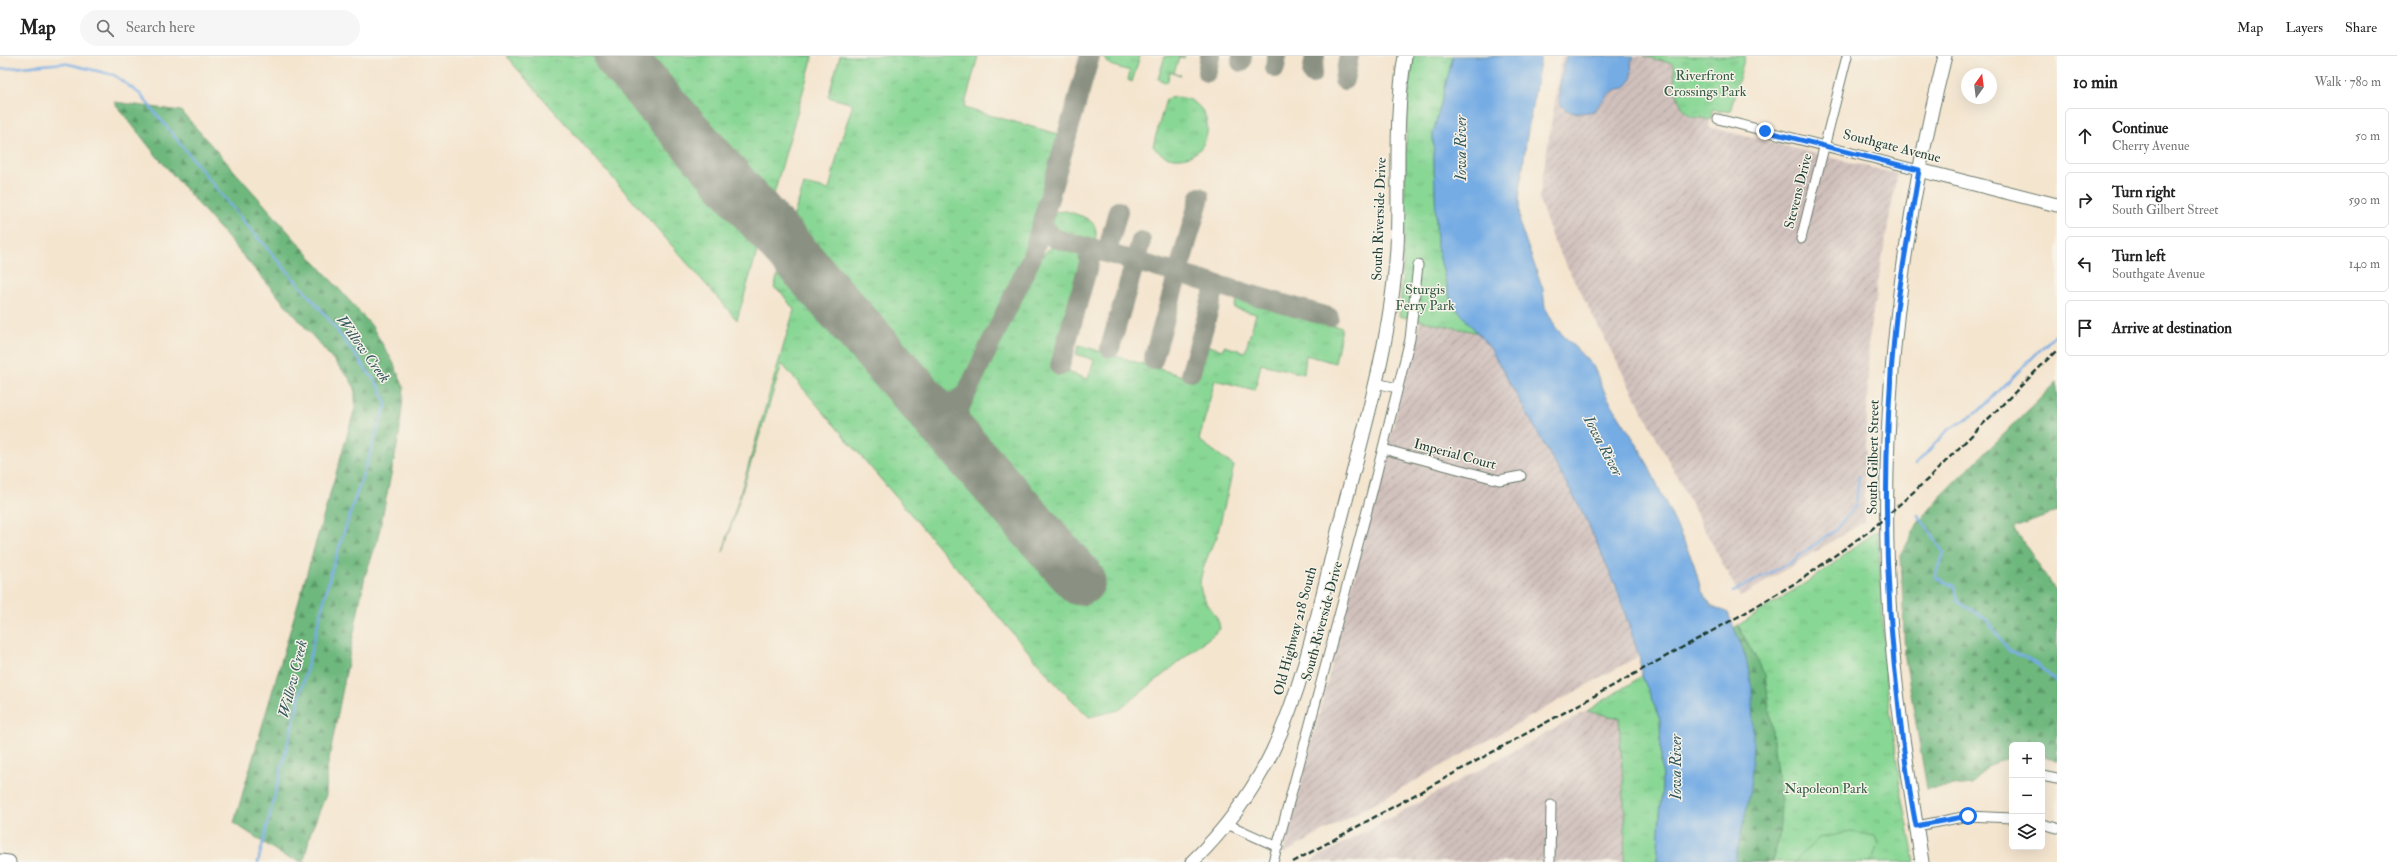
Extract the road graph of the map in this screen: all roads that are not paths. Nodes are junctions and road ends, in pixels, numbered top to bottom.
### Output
1 (1405, 56) edge
2 (1847, 56) edge
3 (1945, 56) edge
4 (1718, 119) dead end
5 (1824, 145) junction
6 (1919, 170) junction
7 (2057, 205) edge
8 (1801, 239) dead end
9 (1418, 265) dead end
10 (1376, 383) junction
11 (1397, 388) junction
12 (1383, 449) junction
13 (1521, 476) dead end
14 (2045, 776) edge
15 (2057, 778) edge
16 (1551, 806) dead end
17 (2009, 818) edge
18 (1227, 824) junction
19 (2045, 825) edge
20 (1916, 826) junction
21 (2057, 828) edge
22 (1278, 847) junction
23 (0, 861) edge
24 (9, 862) edge
25 (1192, 862) edge
26 (1273, 862) edge
27 (1550, 862) edge
28 (1922, 862) edge

1 - 10 main road, South Riverside Drive
2 - 5 street, Stevens Drive
3 - 6 main road, South Gilbert Street
4 - 5 street, Southgate Avenue
5 - 6 street, Southgate Avenue
5 - 8 street, Stevens Drive
6 - 7 main road, Southgate Avenue
6 - 20 main road, South Gilbert Street
9 - 11 street, South Riverside Drive
10 - 11 street
10 - 18 main road, Old Highway 218 South
11 - 12 street, South Riverside Drive
12 - 13 street, Imperial Court
12 - 22 street, South Riverside Drive
14 - 15 street
16 - 27 street
17 - 20 street
18 - 22 street
18 - 25 main road, Old Highway 218 South
19 - 21 street
20 - 28 main road, South Gilbert Street
22 - 26 street, South Riverside Drive
23 - 24 main road

